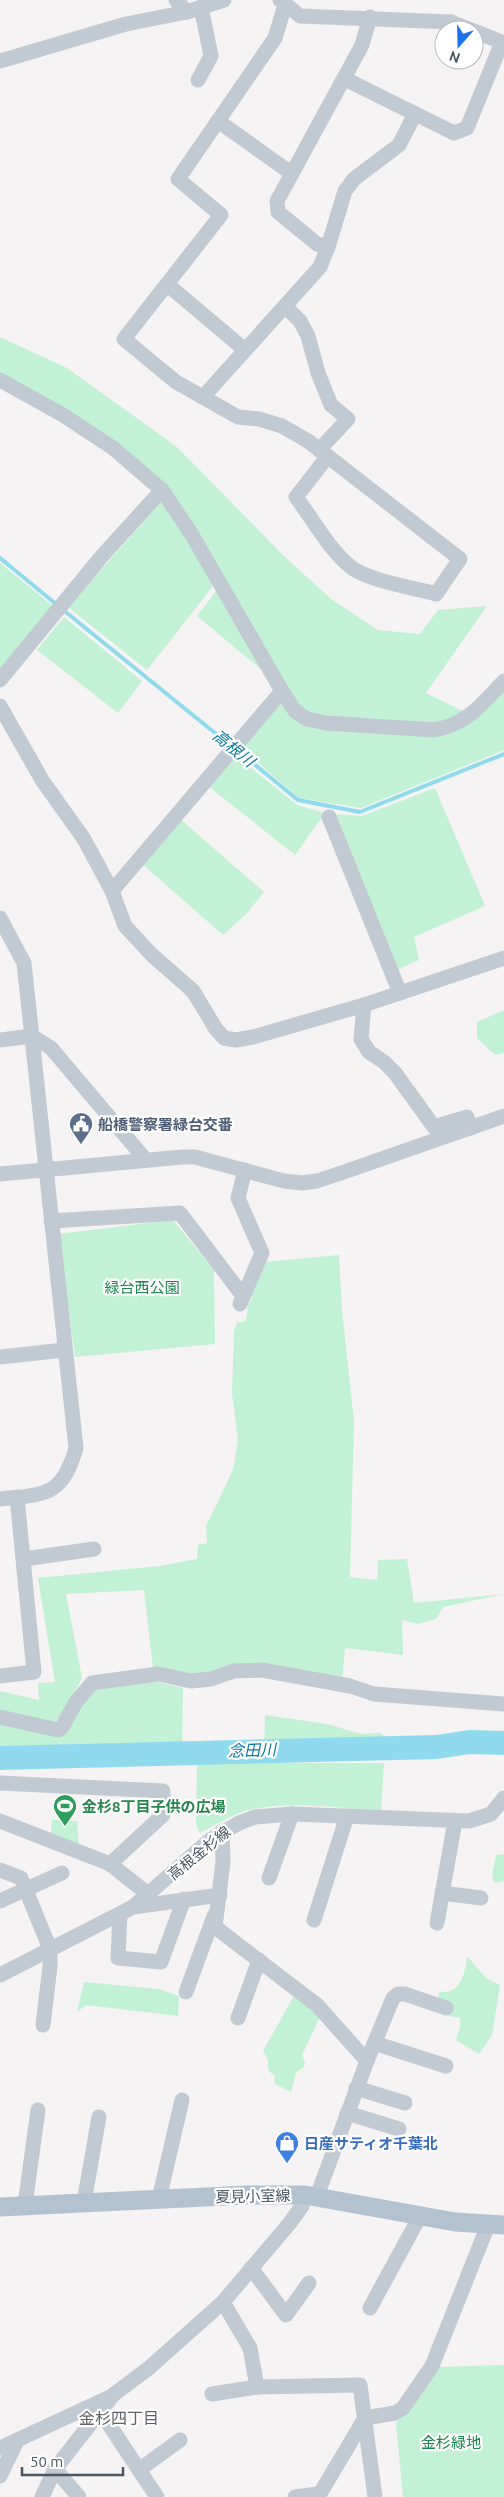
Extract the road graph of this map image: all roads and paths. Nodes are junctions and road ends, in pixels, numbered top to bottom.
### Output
1 (176, 0) edge
2 (224, 0) edge
3 (282, 3) edge
4 (194, 10) junction
5 (370, 17) junction
6 (434, 21) edge
7 (484, 34) edge
8 (503, 42) edge
9 (0, 61) edge
10 (346, 79) junction
11 (198, 80) dead end
12 (415, 114) junction
13 (218, 121) junction
14 (291, 173) junction
15 (328, 247) junction
16 (168, 285) junction
17 (285, 306) junction
18 (245, 350) junction
19 (0, 380) edge
20 (202, 397) junction
21 (324, 453) junction
22 (162, 490) junction
23 (0, 680) edge
24 (504, 681) edge
25 (282, 691) junction
26 (0, 706) edge
27 (329, 817) dead end
28 (112, 891) junction
29 (0, 918) edge
30 (504, 958) edge
31 (400, 993) junction
32 (364, 1005) junction
33 (32, 1036) junction
34 (0, 1040) edge
35 (504, 1116) edge
36 (471, 1128) junction
37 (145, 1159) junction
38 (46, 1169) junction
39 (245, 1170) junction
40 (0, 1174) edge
41 (51, 1221) junction
42 (64, 1350) junction
43 (0, 1357) edge
44 (18, 1497) junction
45 (0, 1499) edge
46 (94, 1549) dead end
47 (24, 1559) junction
48 (0, 1676) edge
49 (504, 1704) edge
50 (0, 1717) edge
51 (0, 1783) edge
52 (503, 1802) edge
53 (292, 1814) junction
54 (346, 1816) junction
55 (0, 1821) edge
56 (454, 1821) junction
57 (222, 1831) junction
58 (110, 1864) junction
59 (0, 1870) edge
60 (62, 1873) dead end
61 (268, 1878) dead end
62 (26, 1890) junction
63 (442, 1893) junction
64 (148, 1894) junction
65 (220, 1895) junction
66 (481, 1898) dead end
67 (184, 1900) junction
68 (0, 1901) edge
69 (133, 1907) junction
70 (215, 1912) junction
71 (120, 1914) junction
72 (314, 1920) dead end
73 (437, 1923) dead end
74 (50, 1950) junction
75 (258, 1960) junction
76 (0, 1975) edge
77 (186, 1992) dead end
78 (446, 2008) dead end
79 (238, 2018) dead end
80 (43, 2025) dead end
81 (374, 2043) junction
82 (367, 2061) junction
83 (446, 2066) dead end
84 (356, 2088) junction
85 (182, 2100) dead end
86 (405, 2104) dead end
87 (38, 2110) dead end
88 (347, 2113) junction
89 (99, 2117) dead end
90 (399, 2129) dead end
91 (311, 2196) junction
92 (159, 2199) junction
93 (84, 2202) junction
94 (25, 2205) junction
95 (0, 2207) edge
96 (420, 2216) junction
97 (496, 2225) edge
98 (251, 2268) junction
99 (309, 2283) dead end
100 (223, 2302) junction
101 (370, 2308) dead end
102 (257, 2388) junction
103 (212, 2394) dead end
104 (113, 2395) junction
105 (100, 2411) junction
106 (364, 2418) junction
107 (180, 2440) dead end
108 (17, 2441) junction
109 (0, 2448) edge
110 (55, 2469) junction
111 (139, 2470) junction
112 (0, 2476) edge
113 (318, 2496) edge
114 (42, 2497) edge
115 (79, 2497) edge
116 (157, 2497) edge
117 (295, 2497) edge
118 (375, 2497) edge

1 - 4 street
2 - 4 street
3 - 5 street
3 - 13 street
4 - 9 street
4 - 11 street
5 - 6 street
5 - 10 street
7 - 8 street
8 - 12 street
10 - 12 street
10 - 14 street
12 - 15 street
13 - 14 street
13 - 16 street
14 - 15 street
15 - 17 street
16 - 18 street
16 - 20 street
17 - 18 street
17 - 21 street
18 - 20 street
19 - 22 street
20 - 21 street
21 - 21 street
22 - 23 street
22 - 25 street
24 - 25 street
25 - 28 street
26 - 28 street
27 - 31 street
28 - 32 street
29 - 33 street
30 - 31 street
31 - 32 street
32 - 36 street
33 - 34 street
33 - 37 street
33 - 38 street
35 - 36 street
36 - 39 street
37 - 38 street
37 - 39 street
38 - 40 street
38 - 41 street
39 - 41 street
41 - 42 street
42 - 43 street
42 - 44 street
44 - 45 street
44 - 47 street
46 - 47 street
47 - 48 street
49 - 50 street
51 - 58 street
52 - 56 street, 高根金杉線
53 - 54 street, 高根金杉線
53 - 57 street, 高根金杉線
53 - 61 street
54 - 56 street, 高根金杉線
54 - 72 street
55 - 58 street
56 - 63 street
57 - 64 street, 高根金杉線
57 - 65 street
58 - 64 street
59 - 62 street
60 - 62 street
62 - 68 street
62 - 74 street
63 - 66 street
63 - 73 street
64 - 69 street, 高根金杉線
65 - 67 street
65 - 70 street
67 - 69 street
67 - 71 street
69 - 71 street, 高根金杉線
70 - 75 street
70 - 77 street
71 - 74 street, 高根金杉線
74 - 76 street, 高根金杉線
74 - 80 street
75 - 79 street
75 - 82 street
78 - 81 street
81 - 82 street
81 - 83 street
82 - 84 street
84 - 86 street
84 - 88 street
85 - 92 street
87 - 94 street
88 - 90 street
88 - 91 street
89 - 93 street
91 - 92 main road, 夏見小室線
91 - 96 main road, 夏見小室線
91 - 98 street
92 - 93 main road, 夏見小室線
93 - 94 main road, 夏見小室線
94 - 95 main road, 夏見小室線
96 - 97 main road, 夏見小室線
96 - 101 street
97 - 106 street
98 - 99 street
98 - 100 street
100 - 102 street
100 - 104 street
102 - 103 street
102 - 106 street
104 - 105 street
104 - 108 street
105 - 110 street
105 - 111 street
106 - 113 street
106 - 118 street
107 - 111 street
108 - 109 street
108 - 112 street
110 - 114 street
110 - 115 street
111 - 116 street
113 - 117 street

